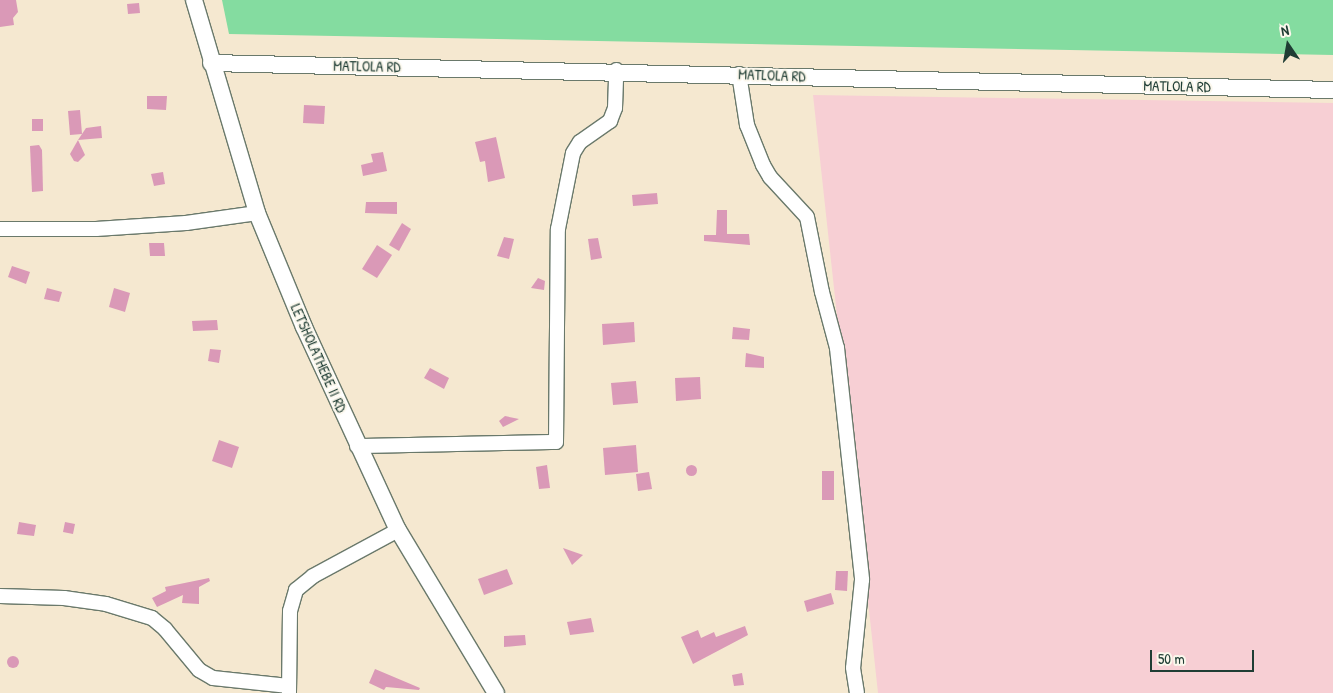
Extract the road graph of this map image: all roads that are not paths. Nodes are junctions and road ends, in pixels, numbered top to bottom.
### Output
1 (194, 0) edge
2 (211, 63) junction
3 (616, 70) junction
4 (739, 74) junction
5 (1333, 90) edge
6 (257, 213) junction
7 (0, 229) edge
8 (358, 446) junction
9 (398, 530) junction
10 (0, 596) edge
11 (289, 690) edge
12 (496, 693) edge
13 (857, 693) edge

1 - 2 street, LETSHOLATHEBE II RD
2 - 3 street, MATLOLA RD
2 - 6 street, LETSHOLATHEBE II RD
3 - 4 street, MATLOLA RD
3 - 8 street
4 - 5 street, MATLOLA RD
4 - 13 street
6 - 7 street
6 - 8 street, LETSHOLATHEBE II RD
8 - 9 street, LETSHOLATHEBE II RD
9 - 11 street
9 - 12 street, LETSHOLATHEBE II RD
10 - 11 street

